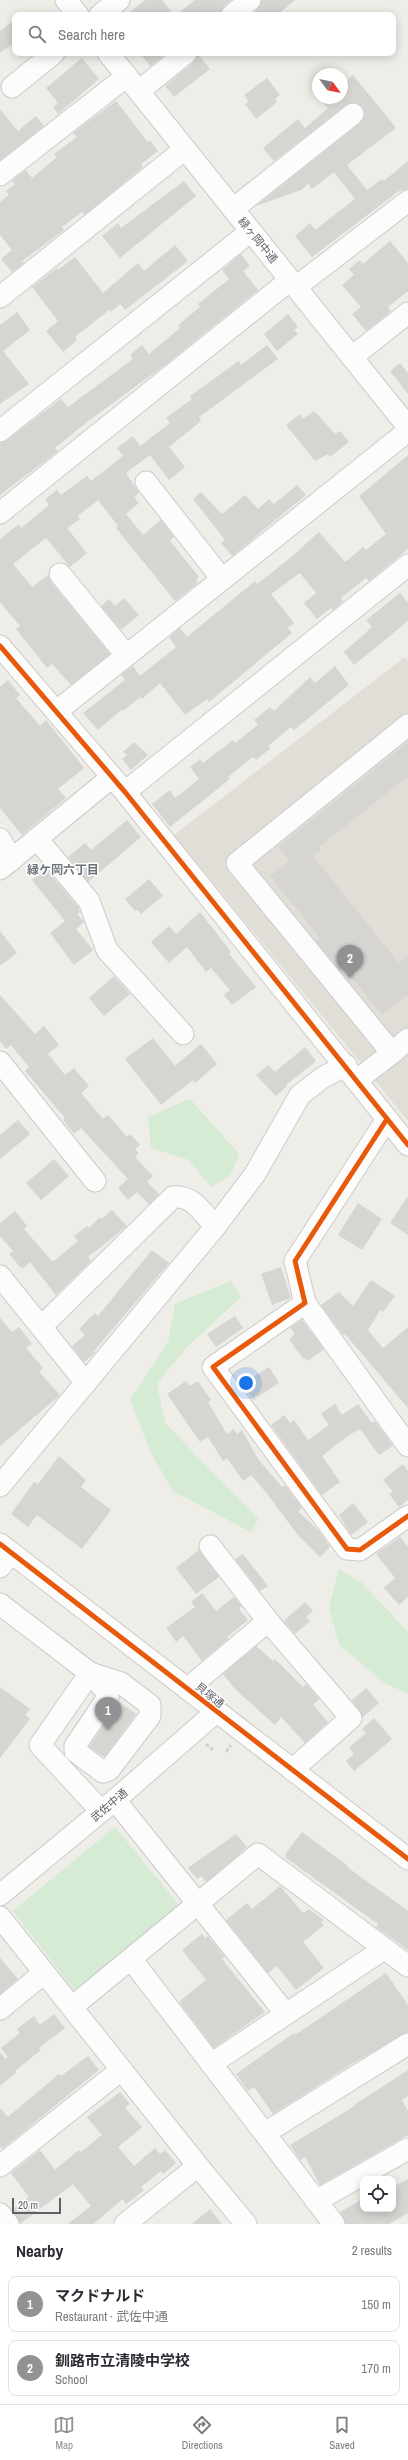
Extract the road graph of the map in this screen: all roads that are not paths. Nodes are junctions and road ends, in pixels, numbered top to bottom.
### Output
1 (66, 0) edge
2 (119, 0) edge
3 (250, 0) edge
4 (76, 12) edge
5 (104, 12) edge
6 (236, 12) edge
7 (50, 56) edge
8 (110, 56) edge
9 (181, 56) edge
10 (133, 84) junction
11 (12, 87) dead end
12 (353, 114) dead end
13 (185, 149) junction
14 (0, 175) edge
15 (408, 201) edge
16 (233, 209) junction
17 (251, 231) junction
18 (293, 283) junction
19 (0, 297) edge
20 (408, 312) edge
21 (352, 357) junction
22 (406, 422) edge
23 (0, 432) edge
24 (146, 482) dead end
25 (0, 513) edge
26 (408, 565) edge
27 (60, 574) dead end
28 (222, 579) junction
29 (0, 646) edge
30 (126, 655) junction
31 (57, 711) junction
32 (408, 725) edge
33 (119, 785) junction
34 (37, 838) junction
35 (0, 839) edge
36 (6, 864) edge
37 (183, 1034) dead end
38 (408, 1039) edge
39 (392, 1053) junction
40 (0, 1062) edge
41 (351, 1073) junction
42 (387, 1119) junction
43 (408, 1145) edge
44 (95, 1180) dead end
45 (215, 1227) junction
46 (0, 1276) edge
47 (305, 1302) junction
48 (42, 1326) junction
49 (86, 1383) junction
50 (408, 1446) edge
51 (0, 1486) edge
52 (408, 1516) edge
53 (210, 1546) dead end
54 (4, 1555) edge
55 (0, 1604) edge
56 (268, 1621) junction
57 (90, 1673) junction
58 (187, 1689) junction
59 (216, 1712) junction
60 (292, 1770) junction
61 (108, 1806) junction
62 (408, 1859) edge
63 (0, 1895) edge
64 (199, 1904) junction
65 (0, 1917) edge
66 (384, 1948) junction
67 (131, 1958) junction
68 (408, 1966) edge
69 (44, 1973) junction
70 (72, 2007) junction
71 (0, 2009) edge
72 (286, 2014) junction
73 (408, 2044) edge
74 (211, 2064) junction
75 (121, 2070) junction
76 (265, 2133) junction
77 (408, 2149) edge
78 (0, 2166) edge
79 (198, 2166) junction
80 (316, 2201) junction
81 (0, 2214) edge
82 (8, 2224) edge
83 (125, 2224) edge
84 (246, 2224) edge
85 (334, 2224) edge

1 - 4 street
2 - 5 street
3 - 6 street
7 - 11 street
8 - 10 street, 緑ヶ岡中通
9 - 10 street
10 - 13 street, 緑ヶ岡中通
10 - 14 street
12 - 16 street
13 - 16 street, 緑ヶ岡中通
13 - 19 street
15 - 18 street
16 - 17 street, 緑ヶ岡中通
17 - 18 street, 緑ヶ岡中通
17 - 23 street
18 - 21 street, 緑ヶ岡中通
18 - 25 street
20 - 21 street
21 - 22 street, 緑ヶ岡中通
22 - 28 street
24 - 28 street
26 - 33 street
27 - 30 street
28 - 30 street
29 - 31 street
30 - 31 street
31 - 33 street
32 - 39 street
33 - 34 street
33 - 41 street
34 - 36 street
34 - 37 street
35 - 36 street
38 - 39 street
39 - 41 street
40 - 44 street
41 - 42 street
41 - 45 street
42 - 43 street
42 - 47 street
45 - 48 street
45 - 49 street
46 - 48 street
47 - 50 street
47 - 52 street
48 - 49 street
49 - 51 street
53 - 56 street
54 - 58 street, 貝塚通
55 - 57 street
56 - 58 street
56 - 60 street
57 - 57 street
57 - 61 street
58 - 59 street, 貝塚通
59 - 60 street, 貝塚通
59 - 61 street, 武佐中通
60 - 62 street, 貝塚通
61 - 63 street, 武佐中通
61 - 64 street
64 - 66 street
64 - 67 street
64 - 72 street
65 - 69 street
66 - 68 street
66 - 72 street
67 - 70 street
67 - 74 street
69 - 70 street
69 - 71 street
70 - 75 street
72 - 74 street
73 - 76 street
74 - 76 street
75 - 78 street
75 - 79 street
76 - 80 street
77 - 80 street
79 - 83 street
79 - 84 street
80 - 85 street
81 - 82 street

